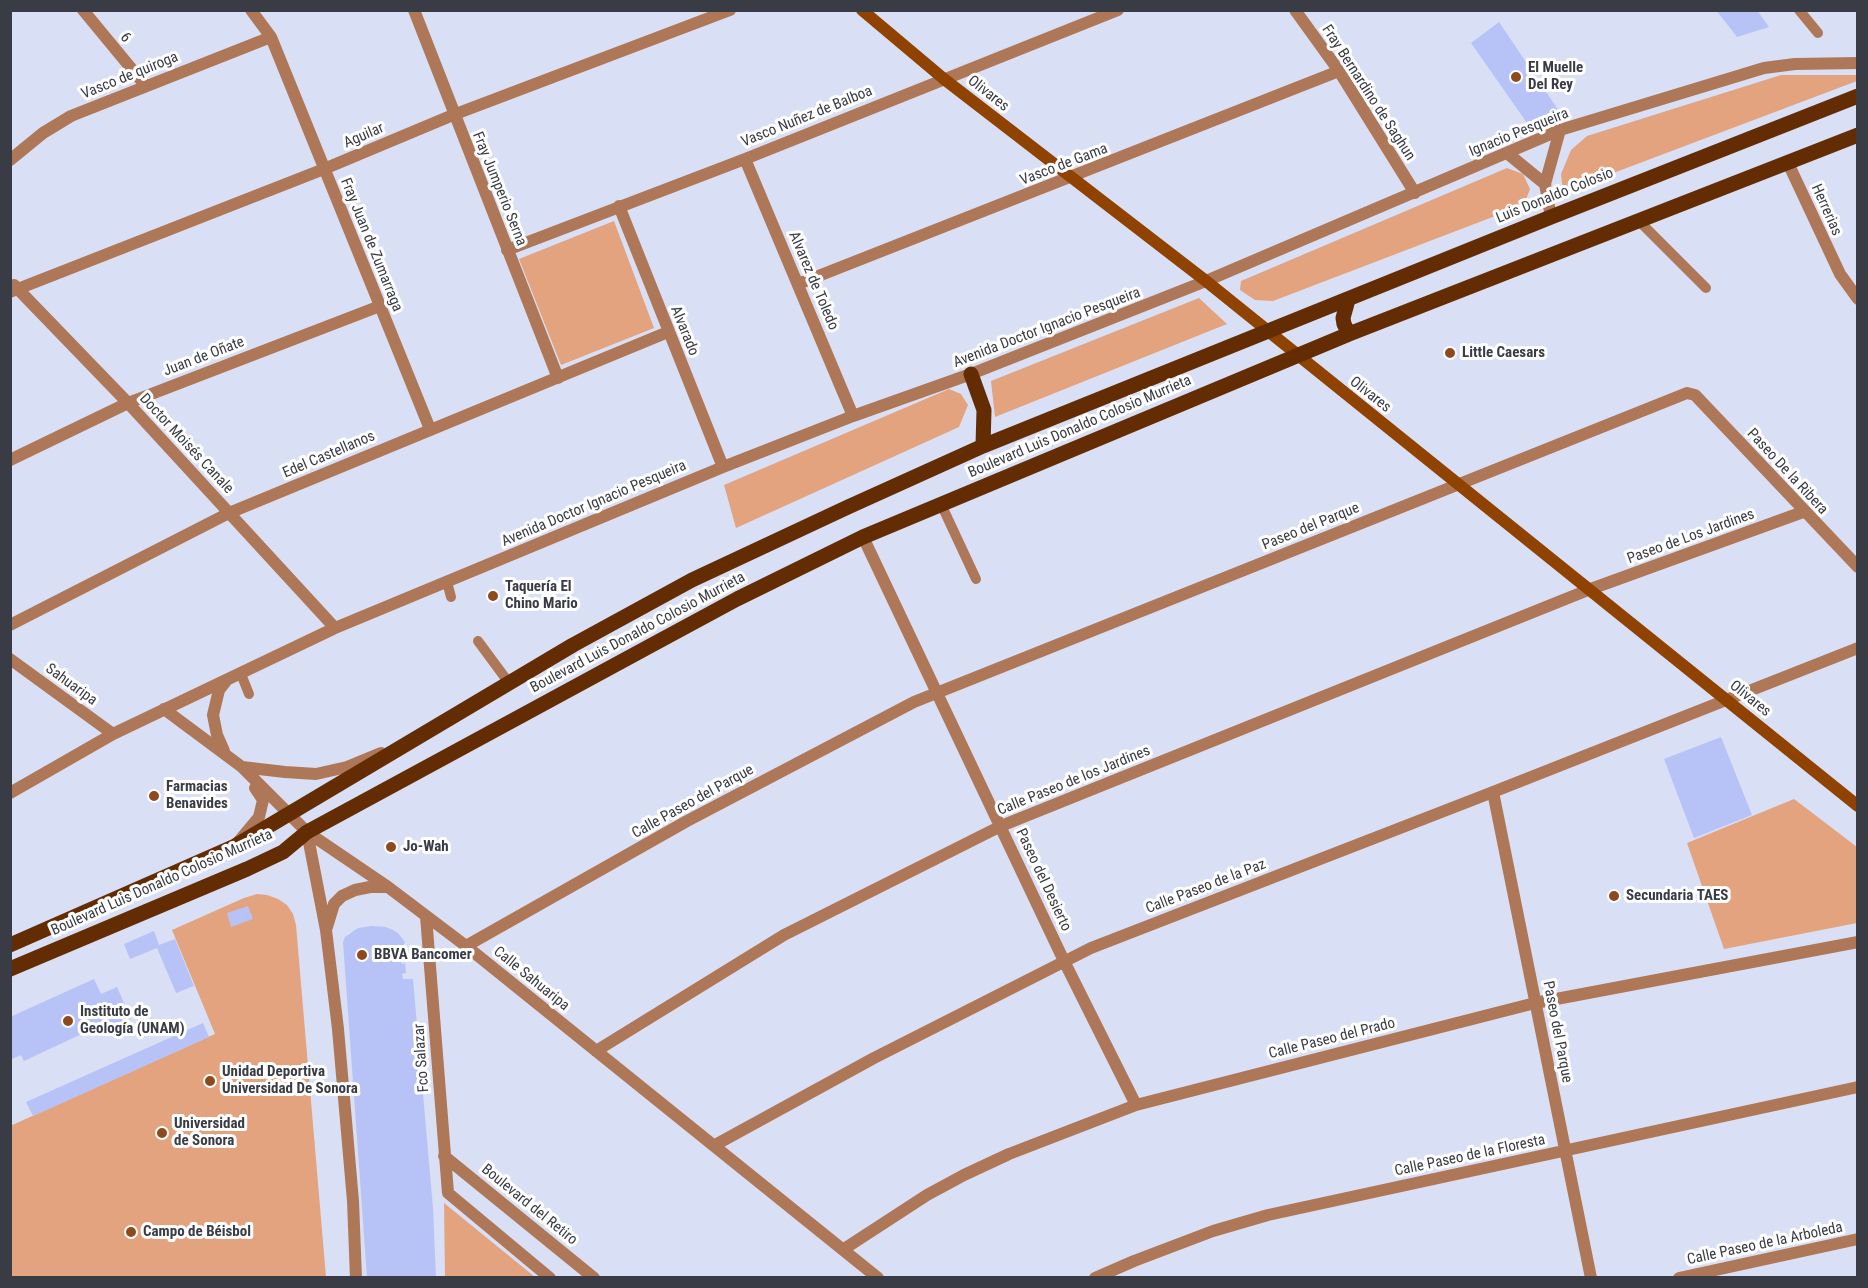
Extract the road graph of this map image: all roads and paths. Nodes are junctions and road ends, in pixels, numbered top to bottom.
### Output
1 (83, 10) edge
2 (251, 10) edge
3 (414, 10) edge
4 (730, 10) edge
5 (862, 10) edge
6 (1118, 10) edge
7 (1295, 10) edge
8 (1799, 10) edge
9 (1818, 33) dead end
10 (271, 37) junction
11 (1857, 63) edge
12 (1339, 71) junction
13 (944, 79) junction
14 (145, 85) junction
15 (1857, 96) edge
16 (453, 115) junction
17 (1560, 130) junction
18 (1857, 135) edge
19 (1507, 153) junction
20 (745, 159) junction
21 (10, 160) edge
22 (1788, 163) junction
23 (324, 169) junction
24 (1072, 178) junction
25 (1545, 184) junction
26 (1415, 193) junction
27 (619, 206) junction
28 (1551, 217) junction
29 (1639, 221) junction
30 (507, 250) junction
31 (1206, 281) junction
32 (798, 284) junction
33 (13, 288) edge
34 (1706, 288) dead end
35 (1857, 299) edge
36 (1348, 300) junction
37 (380, 306) junction
38 (668, 332) junction
39 (1267, 332) junction
40 (1349, 334) junction
41 (1297, 356) junction
42 (971, 374) junction
43 (558, 378) junction
44 (1695, 395) joint
45 (128, 403) junction
46 (853, 416) junction
47 (430, 429) junction
48 (983, 446) junction
49 (10, 460) edge
50 (723, 467) junction
51 (1459, 484) junction
52 (941, 504) junction
53 (1803, 512) junction
54 (229, 513) junction
55 (863, 537) junction
56 (1857, 567) edge
57 (976, 579) dead end
58 (447, 582) junction
59 (1588, 590) junction
60 (451, 597) dead end
61 (10, 625) edge
62 (335, 628) junction
63 (478, 641) dead end
64 (1857, 648) edge
65 (10, 659) edge
66 (241, 674) junction
67 (227, 680) junction
68 (509, 683) junction
69 (937, 692) junction
70 (249, 694) dead end
71 (1727, 699) junction
72 (164, 709) junction
73 (113, 734) junction
74 (412, 740) junction
75 (225, 752) junction
76 (242, 767) junction
77 (1493, 792) junction
78 (10, 793) edge
79 (1857, 806) edge
80 (288, 815) junction
81 (1001, 826) junction
82 (307, 832) junction
83 (235, 846) junction
84 (388, 887) junction
85 (426, 916) junction
86 (327, 930) junction
87 (1857, 942) edge
88 (10, 945) edge
89 (466, 946) junction
90 (1064, 961) junction
91 (10, 969) edge
92 (1535, 1002) junction
93 (596, 1051) junction
94 (1857, 1087) edge
95 (1136, 1105) junction
96 (715, 1146) junction
97 (1566, 1151) junction
98 (444, 1156) junction
99 (1857, 1239) edge
100 (844, 1249) junction
101 (356, 1278) edge
102 (550, 1278) edge
103 (594, 1278) edge
104 (878, 1278) edge
105 (1095, 1278) edge
106 (1591, 1278) edge
107 (1680, 1278) edge

1 - 14 street, 6
2 - 10 street, Fray Juan de Zumarraga
3 - 16 street, Fray Jumperio Serna
4 - 16 street, Aguilar
5 - 13 main road, Olivares
6 - 13 street, Vasco Nuñez de Balboa
7 - 12 street, Fray Bernardino de Saghun
8 - 9 lane
10 - 14 street, Vasco de quiroga
10 - 23 street, Fray Juan de Zumarraga
11 - 17 street, Ignacio Pesqueira
12 - 24 street, Vasco de Gama
12 - 26 street, Fray Bernardino de Saghun
13 - 20 street, Vasco Nuñez de Balboa
13 - 24 main road, Olivares
14 - 21 street, Vasco de quiroga
15 - 28 main road, Luis Donaldo Colosio
16 - 23 street, Aguilar
16 - 30 street, Fray Jumperio Serna
17 - 19 street, Ignacio Pesqueira
17 - 25 street
18 - 22 main road
19 - 25 street
19 - 26 street, Ignacio Pesqueira
20 - 27 street, Vasco Nuñez de Balboa
20 - 32 street, Alvarez de Toledo
22 - 29 main road
22 - 35 street, Herrerias
23 - 33 street, Aguilar
23 - 37 street, Fray Juan de Zumarraga
24 - 31 main road, Olivares
24 - 32 street, Vasco de Gama
25 - 28 street
26 - 31 street, Ignacio Pesqueira
27 - 30 street, Vasco Nuñez de Balboa
27 - 38 street, Alvarado
28 - 36 main road, Luis Donaldo Colosio
29 - 34 lane
29 - 40 main road
30 - 43 street, Fray Jumperio Serna
31 - 39 main road, Olivares
31 - 42 street, Avenida Doctor Ignacio Pesqueira
32 - 46 street, Alvarez de Toledo
33 - 45 street, Doctor Moisés Canale
36 - 39 main road, Luis Donaldo Colosio
36 - 40 main road
37 - 45 street, Juan de Oñate
37 - 47 street, Fray Juan de Zumarraga
38 - 43 street, Edel Castellanos
38 - 50 street, Alvarado
39 - 41 main road, Olivares
39 - 48 main road, Boulevard Luis Donaldo Colosio Murrieta
40 - 41 main road
41 - 51 main road, Olivares
41 - 52 main road, Boulevard Luis Donaldo Colosio Murrieta
42 - 46 street, Avenida Doctor Ignacio Pesqueira
42 - 48 main road
43 - 47 street, Edel Castellanos
44 - 51 street, Paseo del Parque
44 - 53 street, Paseo De la Ribera
45 - 49 street, Juan de Oñate
45 - 54 street, Doctor Moisés Canale
46 - 50 street, Avenida Doctor Ignacio Pesqueira
47 - 54 street, Edel Castellanos
48 - 68 main road, Boulevard Luis Donaldo Colosio Murrieta
50 - 58 street, Avenida Doctor Ignacio Pesqueira
51 - 59 main road, Olivares
51 - 69 street, Paseo del Parque
52 - 55 main road, Boulevard Luis Donaldo Colosio Murrieta
52 - 57 lane
53 - 56 street, Paseo De la Ribera
53 - 59 street, Paseo de Los Jardines
54 - 61 street, Edel Castellanos
54 - 62 street, Doctor Moisés Canale
55 - 69 street, Paseo del Desierto
55 - 82 main road, Boulevard Luis Donaldo Colosio Murrieta
58 - 60 lane
58 - 62 street, Avenida Doctor Ignacio Pesqueira
59 - 71 main road, Olivares
59 - 81 street, Calle Paseo de los Jardines
62 - 66 street, Avenida Doctor Ignacio Pesqueira
63 - 68 lane
64 - 71 street, Calle Paseo de la Paz
65 - 73 street, Sahuaripa
66 - 67 street, Avenida Doctor Ignacio Pesqueira
66 - 70 lane
67 - 72 street, Avenida Doctor Ignacio Pesqueira
67 - 75 street
68 - 74 main road, Boulevard Luis Donaldo Colosio Murrieta
69 - 81 street, Paseo del Desierto
69 - 89 street, Calle Paseo del Parque
71 - 77 street, Calle Paseo de la Paz
71 - 79 main road, Olivares
72 - 73 street, Avenida Doctor Ignacio Pesqueira
72 - 75 street, Calle Sahuaripa
73 - 78 street, Avenida Doctor Ignacio Pesqueira
74 - 76 street
74 - 80 main road, Boulevard Luis Donaldo Colosio Murrieta
75 - 76 street, Calle Sahuaripa
76 - 80 street, Calle Sahuaripa
76 - 83 street
77 - 90 street, Calle Paseo de la Paz
77 - 92 street, Paseo del Parque
80 - 82 street, Calle Sahuaripa
80 - 83 main road, Boulevard Luis Donaldo Colosio Murrieta
81 - 90 street, Paseo del Desierto
81 - 93 street, Calle Paseo de los Jardines
82 - 84 street, Calle Sahuaripa
82 - 86 street
82 - 91 main road, Boulevard Luis Donaldo Colosio Murrieta
83 - 88 main road, Boulevard Luis Donaldo Colosio Murrieta
84 - 85 street, Calle Sahuaripa
84 - 86 street
85 - 89 street, Calle Sahuaripa
85 - 98 street, Fco Salazar
86 - 101 street
87 - 92 street, Calle Paseo del Prado
89 - 93 street, Calle Sahuaripa
90 - 95 street, Paseo del Desierto
90 - 96 street, Calle Paseo de la Paz
92 - 95 street, Calle Paseo del Prado
92 - 97 street, Paseo del Parque
93 - 96 street, Calle Sahuaripa
94 - 97 street, Calle Paseo de la Floresta
95 - 100 street, Calle Paseo del Prado
96 - 100 street, Calle Sahuaripa
97 - 105 street, Calle Paseo de la Floresta
97 - 106 street, Paseo del Parque
98 - 102 street, Fco Salazar
98 - 103 street, Boulevard del Retiro
99 - 107 street, Calle Paseo de la Arboleda
100 - 104 street, Calle Sahuaripa

